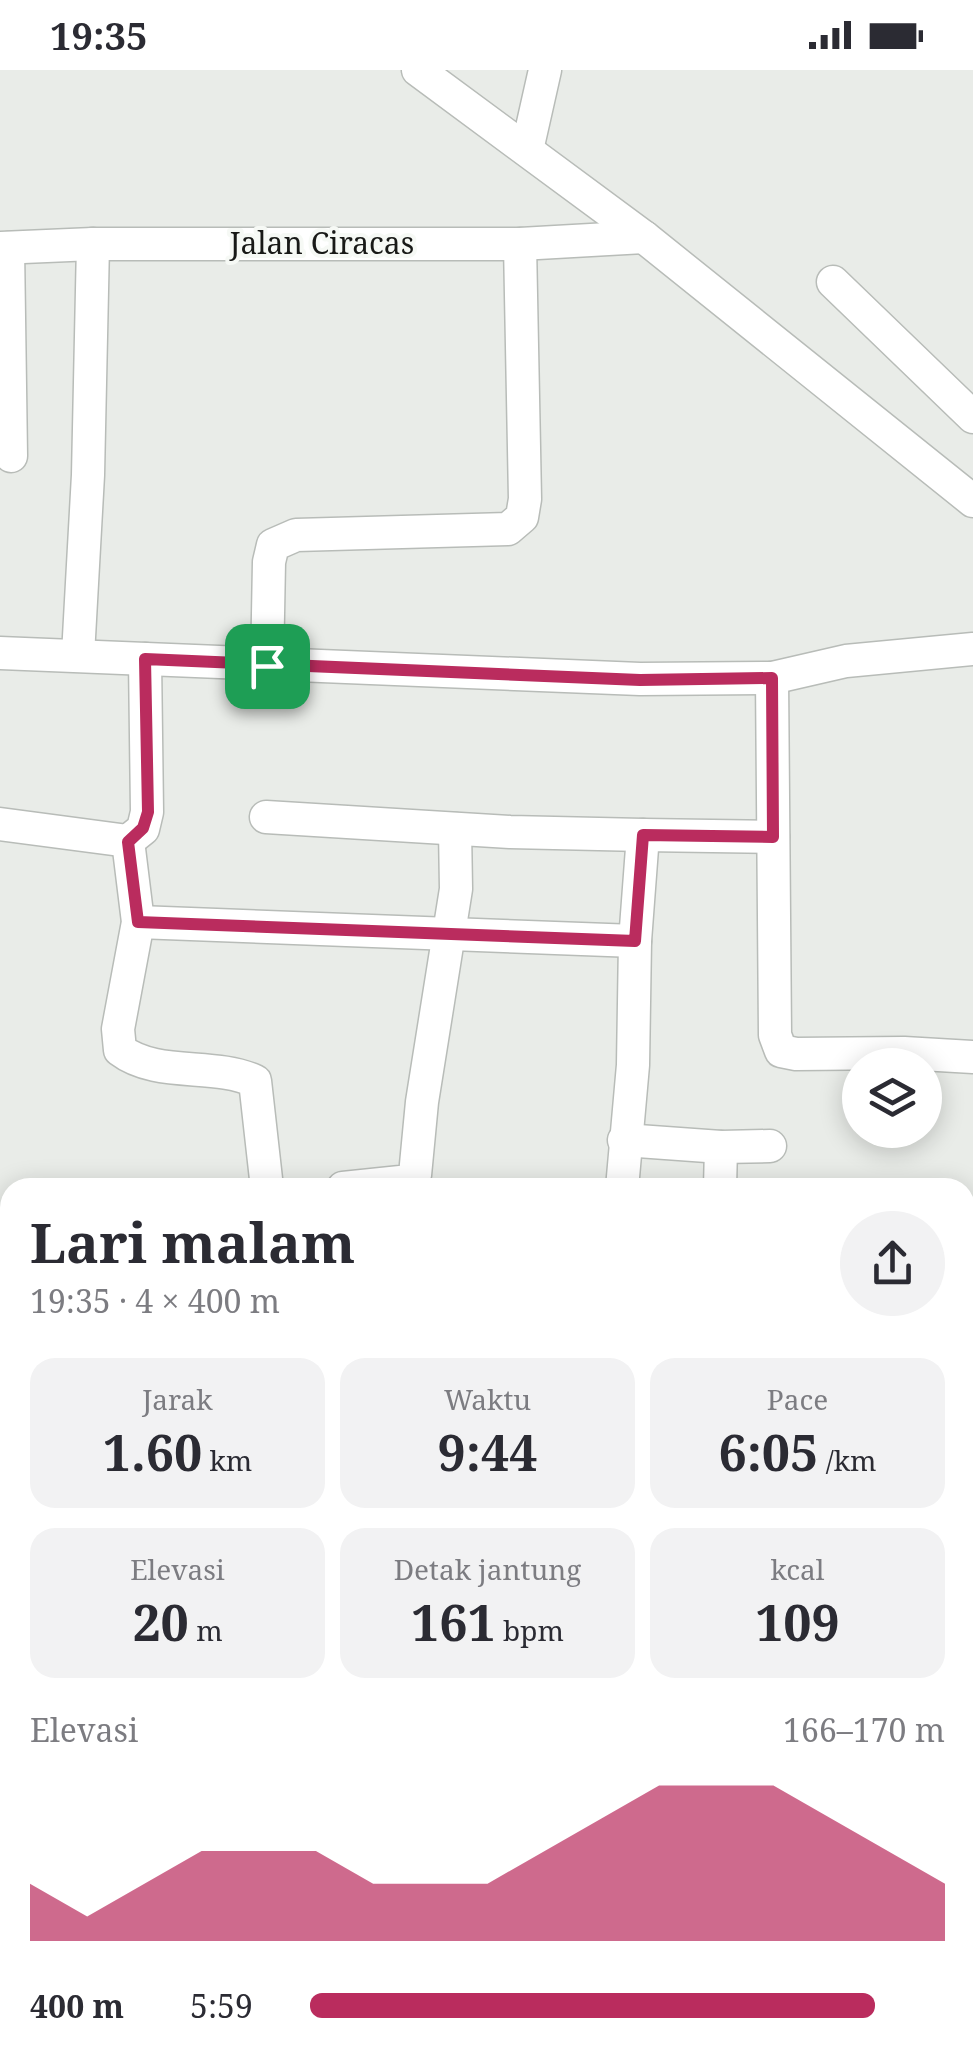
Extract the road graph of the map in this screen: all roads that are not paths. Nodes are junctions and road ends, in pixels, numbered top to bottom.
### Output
1 (418, 70) edge
2 (545, 70) edge
3 (527, 150) junction
4 (644, 236) junction
5 (93, 244) junction
6 (520, 244) junction
7 (4, 248) edge
8 (833, 282) dead end
9 (973, 417) edge
10 (11, 456) dead end
11 (973, 501) edge
12 (973, 649) edge
13 (0, 653) edge
14 (78, 655) junction
15 (145, 659) junction
16 (267, 666) junction
17 (772, 678) junction
18 (266, 817) dead end
19 (0, 824) edge
20 (456, 829) junction
21 (643, 835) junction
22 (773, 837) junction
23 (128, 842) junction
24 (138, 922) junction
25 (449, 936) junction
26 (635, 941) junction
27 (973, 1057) edge
28 (624, 1140) junction
29 (770, 1146) dead end
30 (722, 1147) junction
31 (266, 1178) edge
32 (412, 1178) edge
33 (622, 1178) edge
34 (720, 1178) edge

1 - 3 street
2 - 3 street
3 - 4 street
4 - 6 street, Jalan Ciracas
4 - 11 street
5 - 6 street, Jalan Ciracas
5 - 7 street, Jalan Ciracas
5 - 14 street
6 - 16 street
7 - 10 street
8 - 9 street
12 - 17 street
13 - 14 street
14 - 15 street
15 - 16 street
15 - 23 street
16 - 17 street
17 - 22 street
18 - 20 street
19 - 23 street
20 - 21 street
20 - 25 street
21 - 22 street
21 - 26 street
22 - 27 street
23 - 24 street
24 - 25 street
24 - 31 street
25 - 26 street
25 - 32 street
26 - 28 street
28 - 30 street
28 - 33 street
29 - 30 street
30 - 34 street

